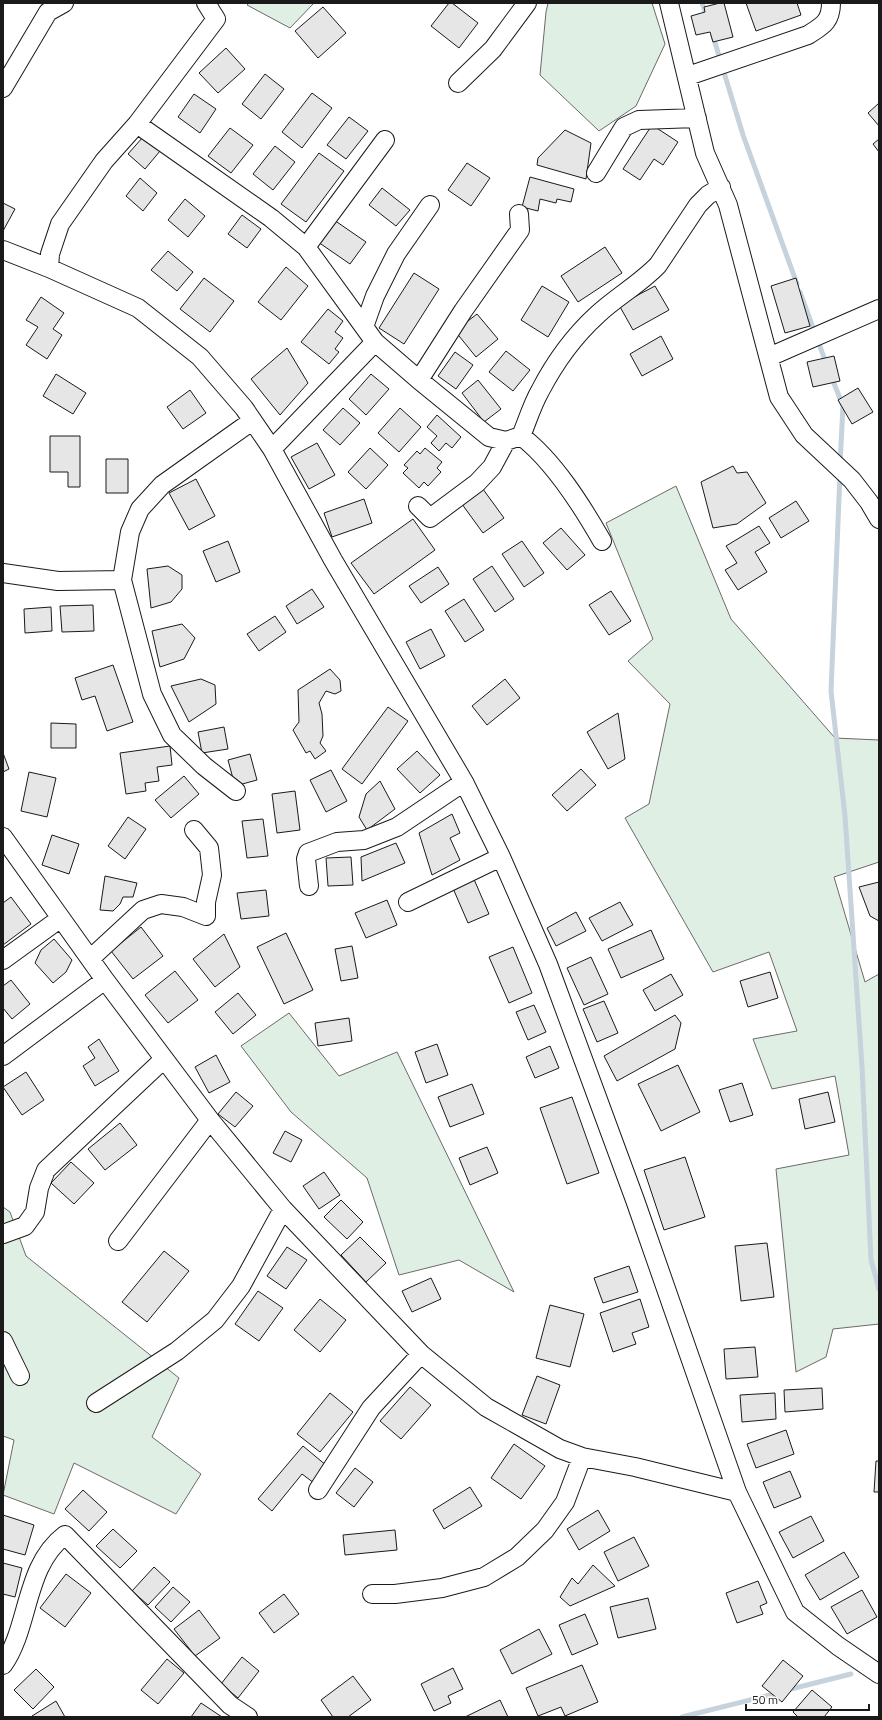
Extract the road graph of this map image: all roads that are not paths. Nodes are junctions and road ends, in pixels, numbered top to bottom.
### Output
1 (64, 3) edge
2 (206, 3) edge
3 (669, 3) edge
4 (831, 3) edge
5 (520, 8) edge
6 (688, 76) junction
7 (458, 83) dead end
8 (3, 88) edge
9 (697, 118) junction
10 (137, 124) junction
11 (385, 140) dead end
12 (596, 173) dead end
13 (721, 187) junction
14 (430, 205) dead end
15 (519, 214) dead end
16 (306, 247) junction
17 (3, 250) edge
18 (49, 268) junction
19 (879, 309) edge
20 (369, 335) junction
21 (768, 357) junction
22 (419, 380) junction
23 (252, 421) junction
24 (514, 439) junction
25 (272, 449) junction
26 (874, 498) edge
27 (418, 506) dead end
28 (879, 519) edge
29 (602, 541) dead end
30 (3, 573) edge
31 (122, 580) junction
32 (464, 782) junction
33 (236, 791) dead end
34 (194, 830) dead end
35 (3, 837) edge
36 (9, 857) edge
37 (502, 857) junction
38 (309, 886) dead end
39 (408, 902) dead end
40 (61, 918) junction
41 (90, 959) junction
42 (3, 960) edge
43 (105, 980) junction
44 (3, 1056) edge
45 (164, 1059) junction
46 (210, 1120) junction
47 (283, 1209) junction
48 (3, 1234) edge
49 (118, 1241) dead end
50 (3, 1341) edge
51 (420, 1354) junction
52 (20, 1376) dead end
53 (96, 1403) dead end
54 (582, 1457) junction
55 (318, 1490) dead end
56 (737, 1492) junction
57 (372, 1594) dead end
58 (3, 1665) edge
59 (879, 1674) edge
60 (248, 1717) edge

1 - 8 street
2 - 10 street
3 - 6 street
4 - 6 street
5 - 7 street
6 - 9 street
9 - 12 street
9 - 13 street
10 - 16 street
10 - 18 street
11 - 16 street
13 - 21 street
13 - 24 street
14 - 20 street
15 - 22 street
16 - 20 street
17 - 18 street
18 - 23 street
19 - 21 street
20 - 22 street
20 - 25 street
21 - 26 street
22 - 24 street
23 - 25 street
23 - 31 street
24 - 27 street
24 - 29 street
25 - 32 street
26 - 28 street
30 - 31 street
31 - 33 street
32 - 37 street
32 - 38 street
34 - 41 street
35 - 36 street
36 - 40 street
37 - 39 street
37 - 56 street
40 - 41 street
40 - 42 street
41 - 43 street
43 - 44 street
43 - 45 street
45 - 46 street
45 - 48 street
46 - 47 street
46 - 49 street
47 - 51 street
47 - 53 street
50 - 52 street
51 - 54 street
51 - 55 street
54 - 56 street
54 - 57 street
56 - 59 street
58 - 60 street

